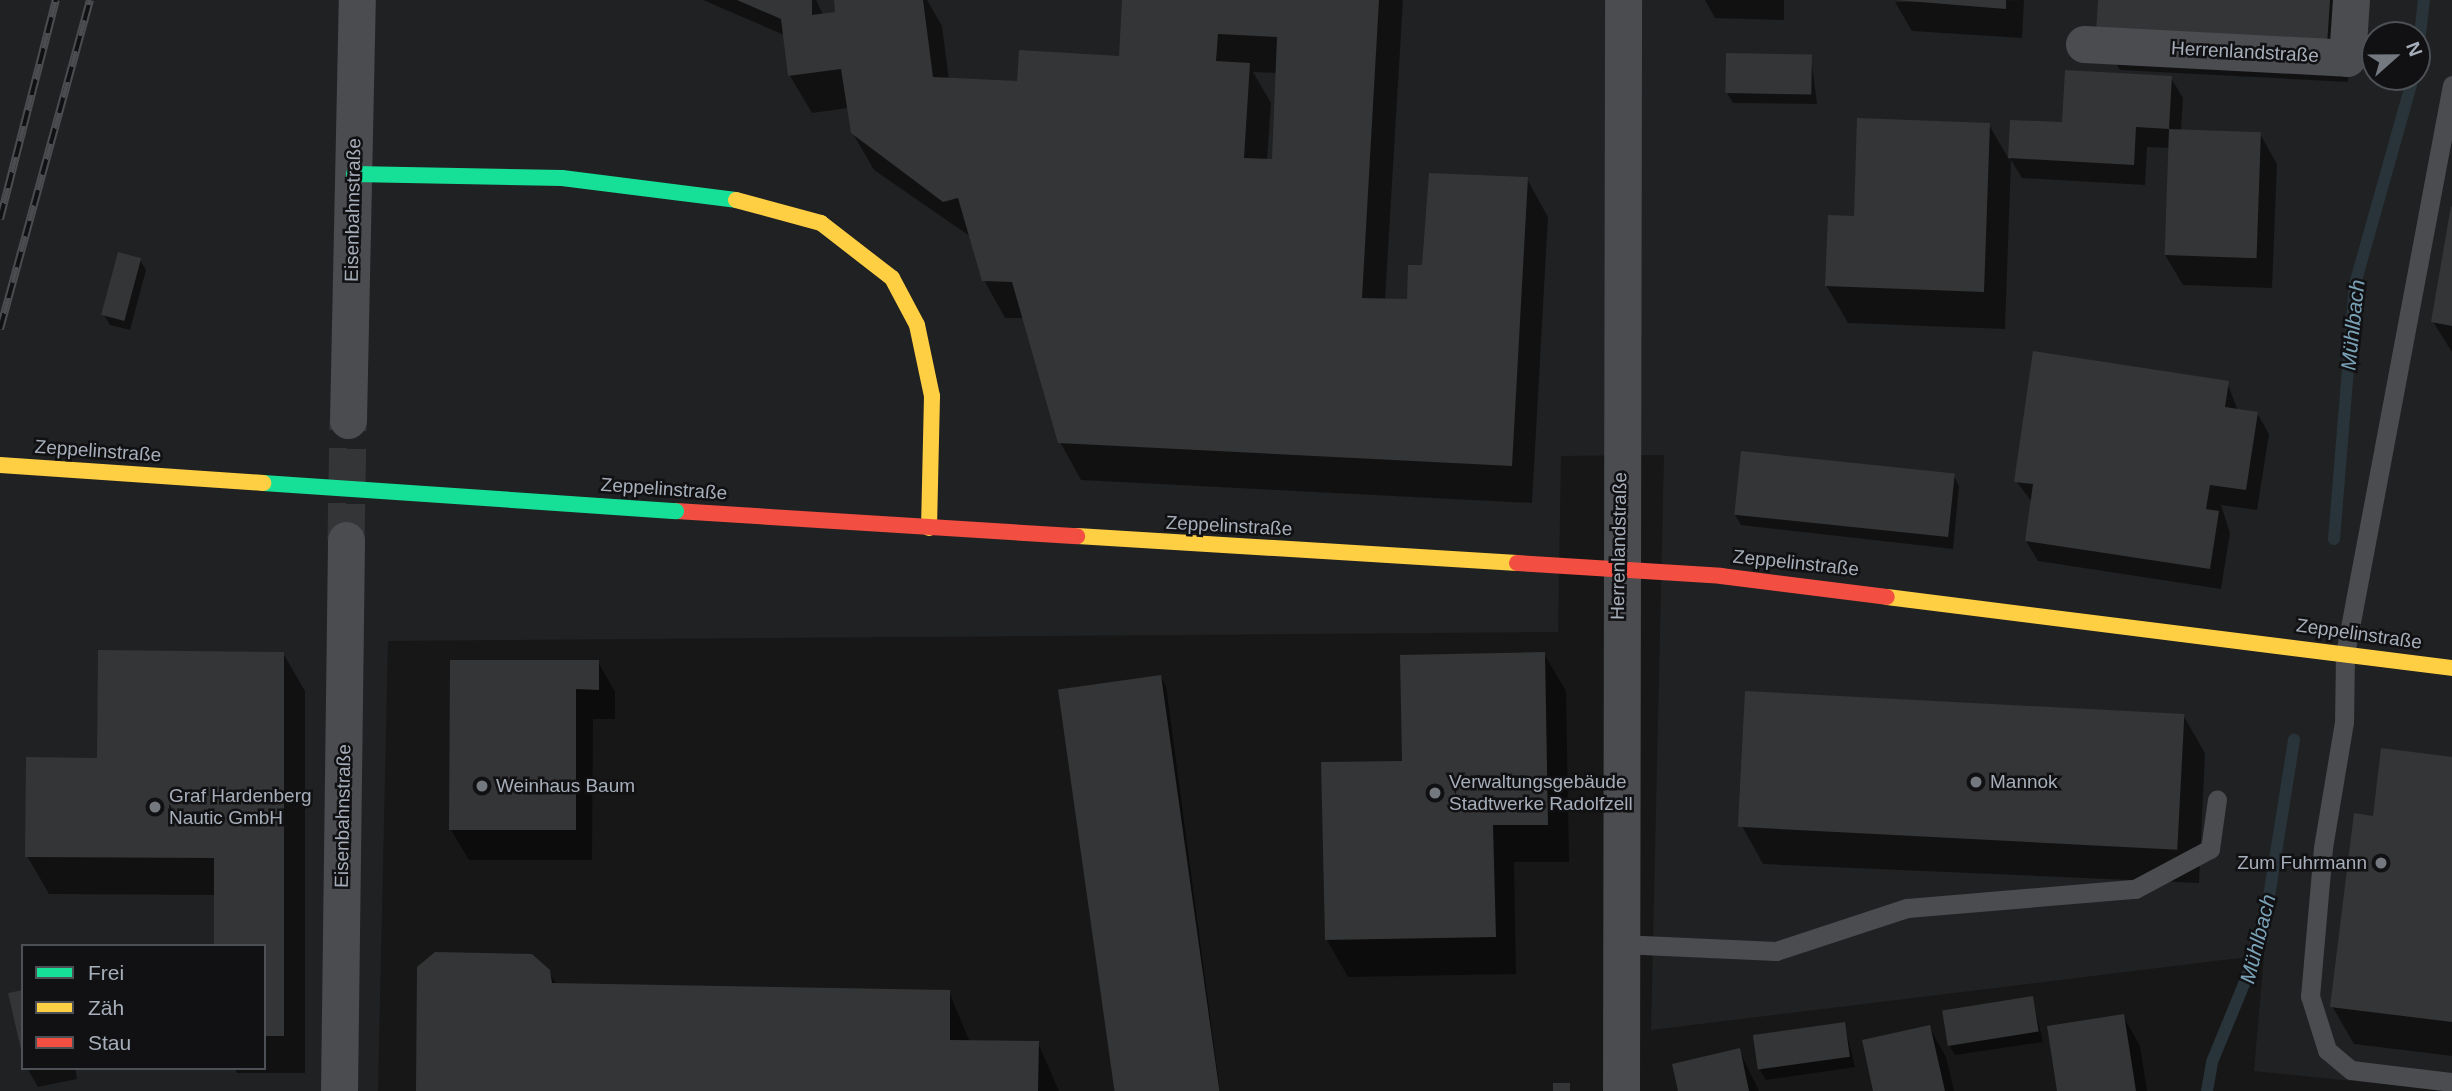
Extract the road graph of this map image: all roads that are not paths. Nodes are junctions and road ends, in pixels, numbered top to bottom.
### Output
1 (357, 0) edge
2 (1623, 0) edge
3 (2351, 0) edge
4 (2084, 44) dead end
5 (2452, 86) edge
6 (354, 174) junction
7 (348, 420) tunnel mouth
8 (0, 465) edge
9 (929, 528) junction
10 (346, 540) tunnel mouth
11 (1617, 569) junction
12 (2344, 654) junction
13 (2452, 668) edge
14 (2217, 799) dead end
15 (1620, 944) junction
16 (2452, 1082) edge
17 (339, 1091) edge
18 (1620, 1091) edge

1 - 6 street, Eisenbahnstraße
2 - 11 street, Herrenlandstraße
3 - 4 street, Herrenlandstraße
5 - 12 lane
6 - 7 street, Eisenbahnstraße
6 - 9 main road
8 - 9 main road, Zeppelinstraße, bridge
9 - 11 main road, Zeppelinstraße
10 - 17 street, Eisenbahnstraße
11 - 12 main road, Zeppelinstraße
11 - 15 street, Herrenlandstraße
12 - 13 main road, Zeppelinstraße
12 - 16 lane
14 - 15 lane
15 - 18 street, Herrenlandstraße

